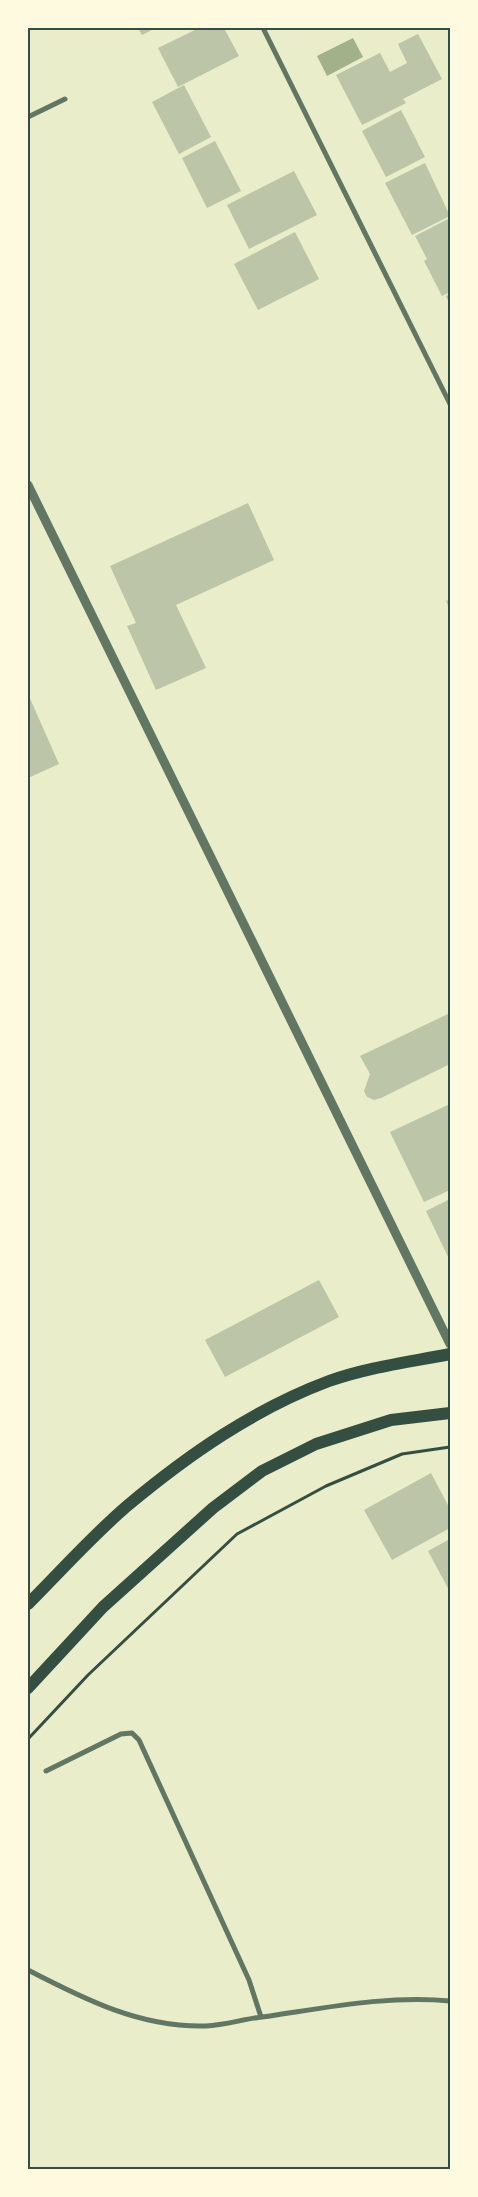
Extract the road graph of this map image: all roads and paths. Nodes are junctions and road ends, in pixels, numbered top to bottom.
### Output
1 (262, 28) edge
2 (65, 99) dead end
3 (28, 117) edge
4 (450, 404) edge
5 (28, 485) edge
6 (450, 1344) edge
7 (450, 1354) edge
8 (450, 1413) edge
9 (450, 1447) edge
10 (28, 1604) edge
11 (28, 1688) edge
12 (28, 1739) edge
13 (46, 1771) dead end
14 (28, 1970) edge
15 (450, 2001) edge
16 (261, 2017) junction

1 - 4 street
2 - 3 street
5 - 6 street
7 - 10 main road
8 - 11 main road
9 - 12 path
13 - 16 street
14 - 16 street
15 - 16 street

